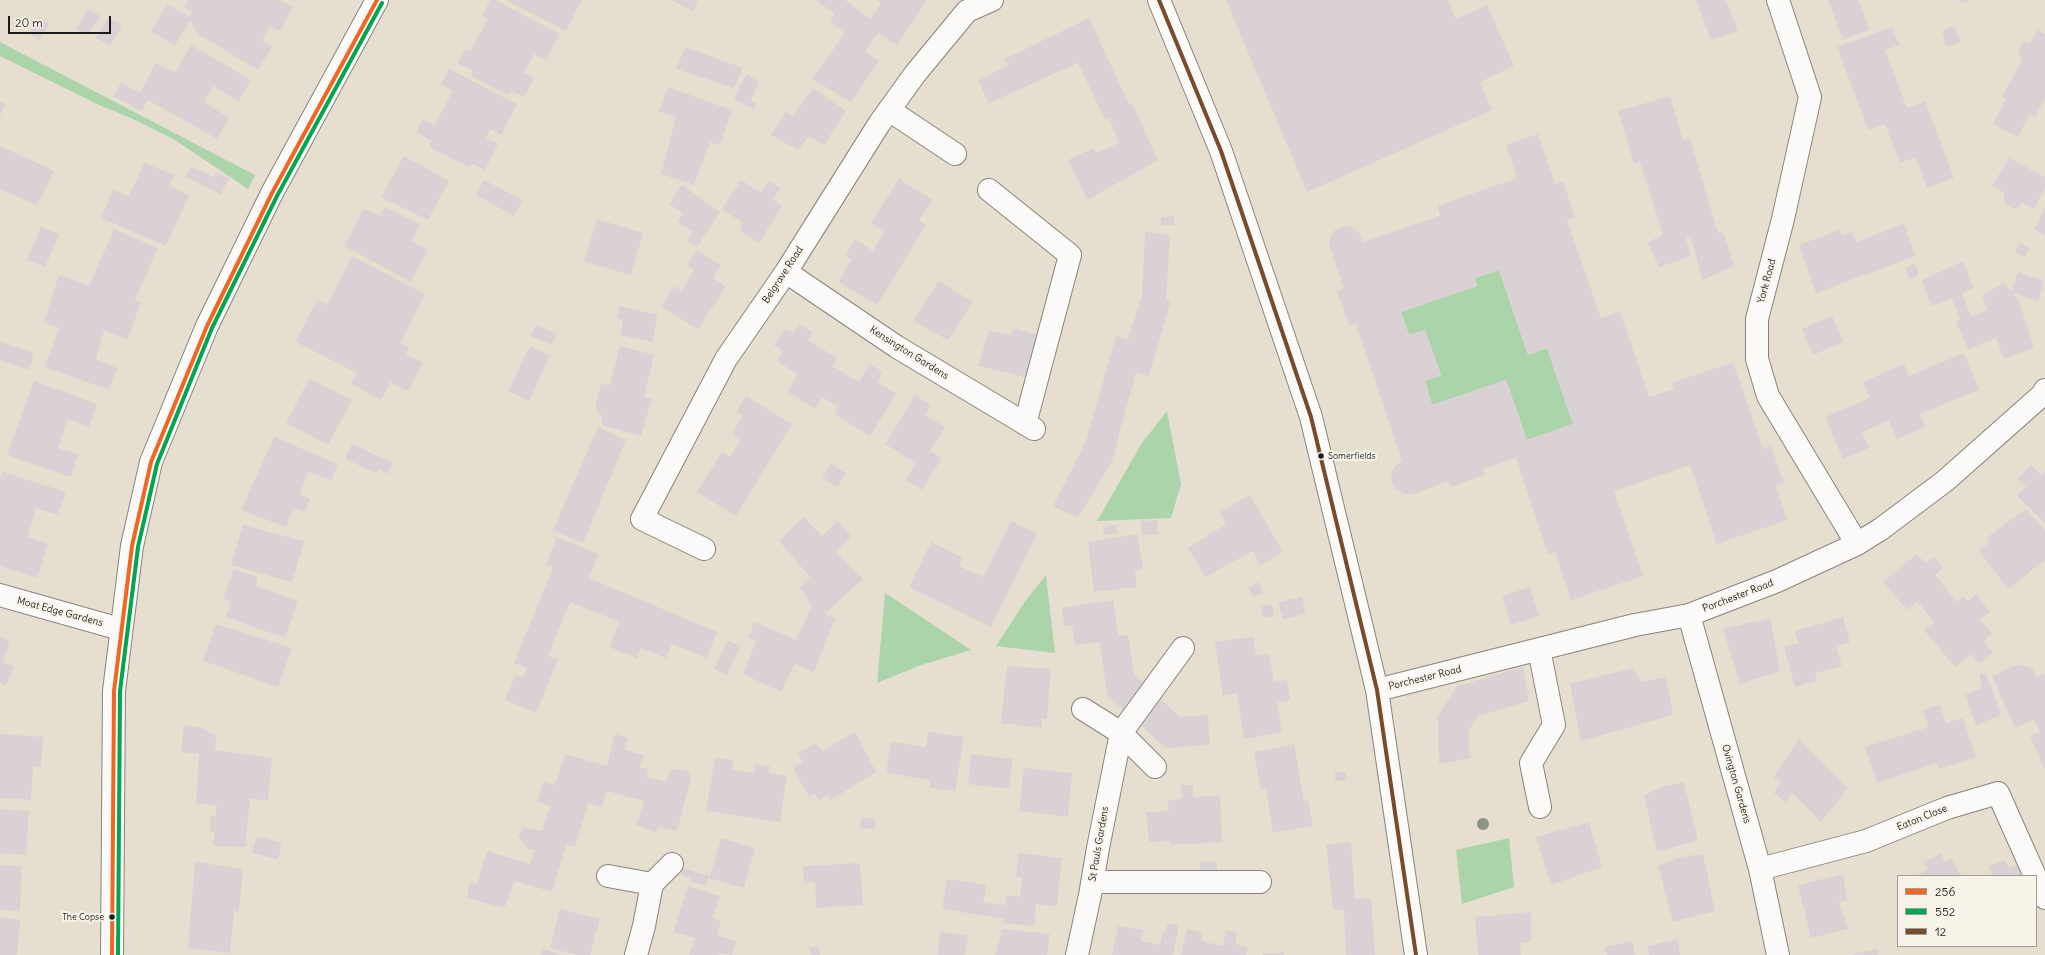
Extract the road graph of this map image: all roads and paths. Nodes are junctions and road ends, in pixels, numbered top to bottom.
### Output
1 (377, 0) edge
2 (992, 0) edge
3 (1159, 0) edge
4 (1778, 0) edge
5 (964, 6) edge
6 (889, 110) junction
7 (955, 154) dead end
8 (990, 190) dead end
9 (786, 272) junction
10 (2044, 395) edge
11 (1857, 544) junction
12 (704, 549) dead end
13 (0, 595) edge
14 (1689, 615) junction
15 (120, 629) junction
16 (1183, 648) dead end
17 (1539, 649) junction
18 (1377, 690) junction
19 (1084, 709) dead end
20 (1121, 733) junction
21 (1155, 767) dead end
22 (1540, 807) dead end
23 (672, 864) dead end
24 (1760, 869) junction
25 (2035, 875) edge
26 (608, 876) dead end
27 (2037, 879) edge
28 (1093, 882) junction
29 (1260, 882) dead end
30 (652, 884) junction
31 (2045, 898) edge
32 (112, 955) edge
33 (636, 955) edge
34 (1077, 955) edge
35 (1416, 955) edge
36 (1778, 955) edge

1 - 15 street
2 - 5 street, Belgrave Road
3 - 18 street
4 - 11 street, York Road
5 - 6 street, Belgrave Road
6 - 7 street
6 - 9 street, Belgrave Road
8 - 9 street, Kensington Gardens
9 - 12 street, Belgrave Road
10 - 11 street, Porchester Road
11 - 14 street, Porchester Road
13 - 15 street, Moat Edge Gardens
14 - 17 street, Porchester Road
14 - 24 street, Ovington Gardens
15 - 32 street
16 - 20 street
17 - 18 street, Porchester Road
17 - 22 street
18 - 35 street
19 - 20 street
20 - 21 street
20 - 28 street, St Pauls Gardens
23 - 30 street
24 - 25 street, Eaton Close
24 - 36 street, Ovington Gardens
26 - 30 street
27 - 31 street, Eaton Close
28 - 29 street
28 - 34 street, St Pauls Gardens
30 - 33 street

